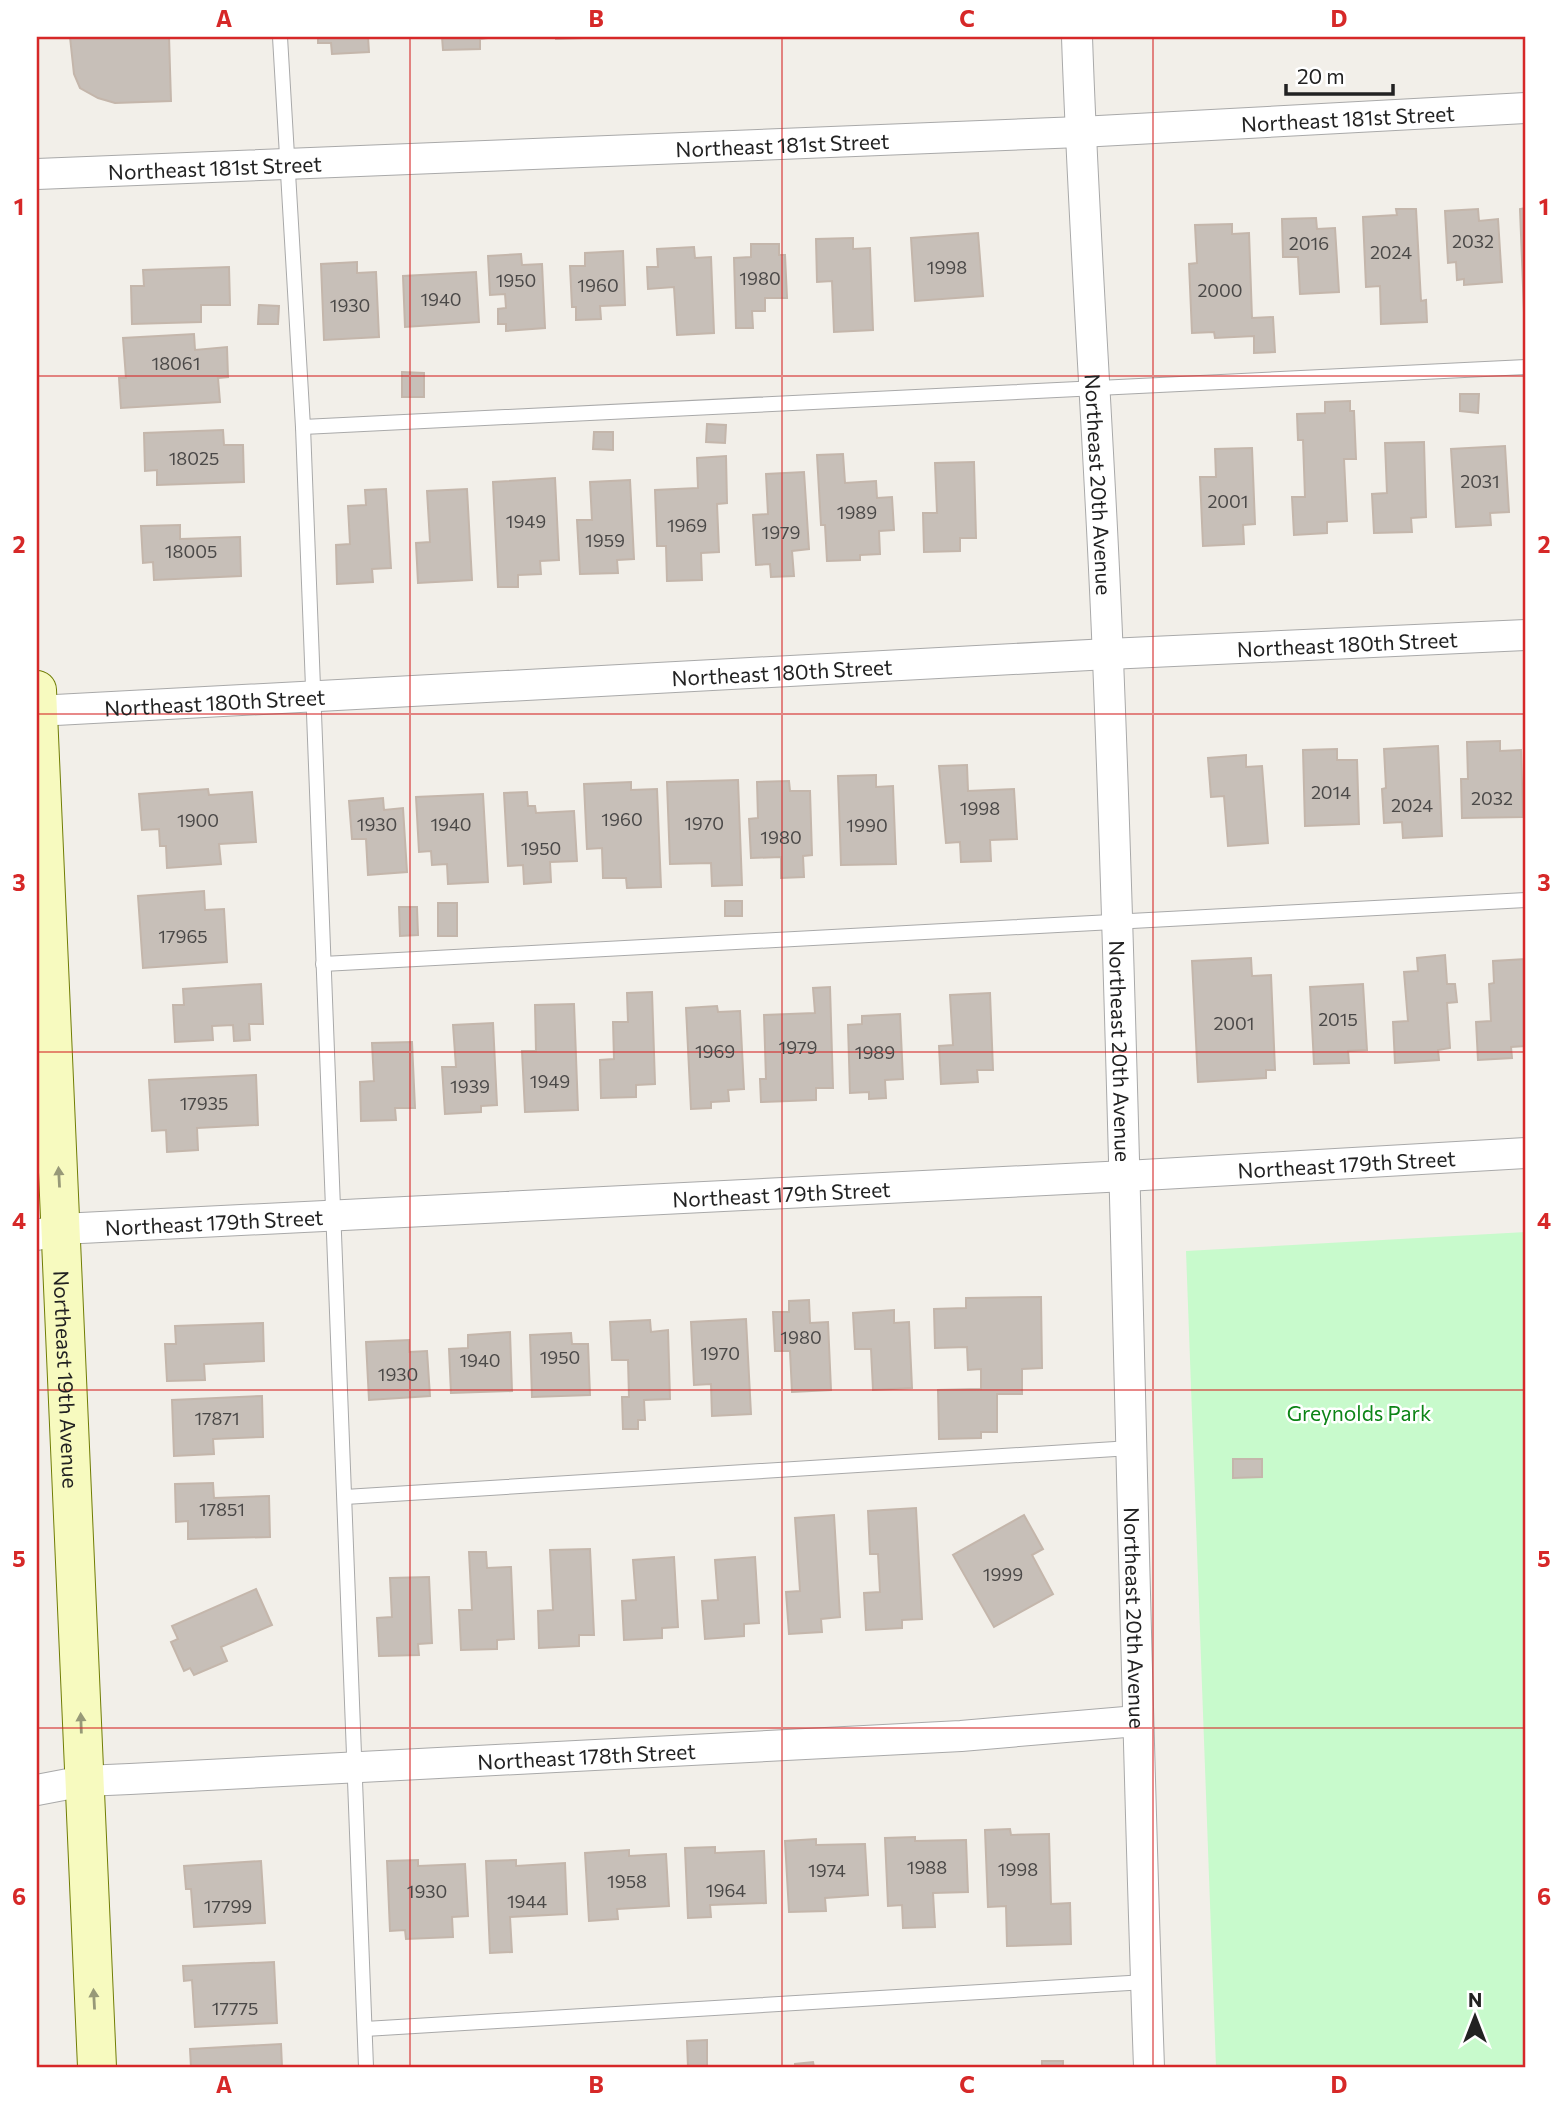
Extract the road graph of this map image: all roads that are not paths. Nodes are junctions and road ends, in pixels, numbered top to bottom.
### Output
1 (280, 37) edge
2 (1077, 37) edge
3 (1526, 108) edge
4 (1080, 132) junction
5 (289, 163) junction
6 (37, 174) edge
7 (1526, 367) edge
8 (1094, 387) junction
9 (303, 427) junction
10 (1526, 635) edge
11 (1108, 654) junction
12 (37, 690) edge
13 (314, 696) junction
14 (37, 711) edge
15 (1526, 900) edge
16 (1117, 922) junction
17 (323, 964) junction
18 (1526, 1153) edge
19 (1126, 1176) junction
20 (333, 1216) junction
21 (49, 1232) edge
22 (1131, 1448) junction
23 (345, 1497) junction
24 (1137, 1721) junction
25 (356, 1766) junction
26 (84, 1782) junction
27 (37, 1790) edge
28 (1146, 1982) junction
29 (365, 2029) junction
30 (97, 2067) edge
31 (366, 2067) edge
32 (1149, 2067) edge

1 - 5 lane
2 - 4 street, Northeast 20th Avenue
3 - 4 street, Northeast 181st Street
4 - 5 street, Northeast 181st Street
4 - 8 street, Northeast 20th Avenue
5 - 6 street, Northeast 181st Street
5 - 9 lane
7 - 8 lane
8 - 9 lane
8 - 11 street, Northeast 20th Avenue
9 - 13 lane
10 - 11 street, Northeast 180th Street
11 - 13 street, Northeast 180th Street
11 - 16 street, Northeast 20th Avenue
12 - 14 street, Northeast 19th Avenue
13 - 14 street, Northeast 180th Street
13 - 17 lane
21 -> 14 street, Northeast 19th Avenue
15 - 16 lane
16 - 17 lane
16 - 19 street, Northeast 20th Avenue
17 - 20 lane
18 - 19 street, Northeast 179th Street
19 - 20 street, Northeast 179th Street
19 - 22 street, Northeast 20th Avenue
20 - 21 street, Northeast 179th Street
20 - 23 lane
26 -> 21 street, Northeast 19th Avenue
22 - 23 lane
22 - 24 street, Northeast 20th Avenue
23 - 25 lane
24 - 25 street, Northeast 178th Street
24 - 28 street, Northeast 20th Avenue
25 - 26 street, Northeast 178th Street
25 - 29 lane
26 - 27 street, Northeast 178th Street
30 -> 26 street, Northeast 19th Avenue
28 - 29 lane
28 - 32 street, Northeast 20th Avenue
29 - 31 lane

